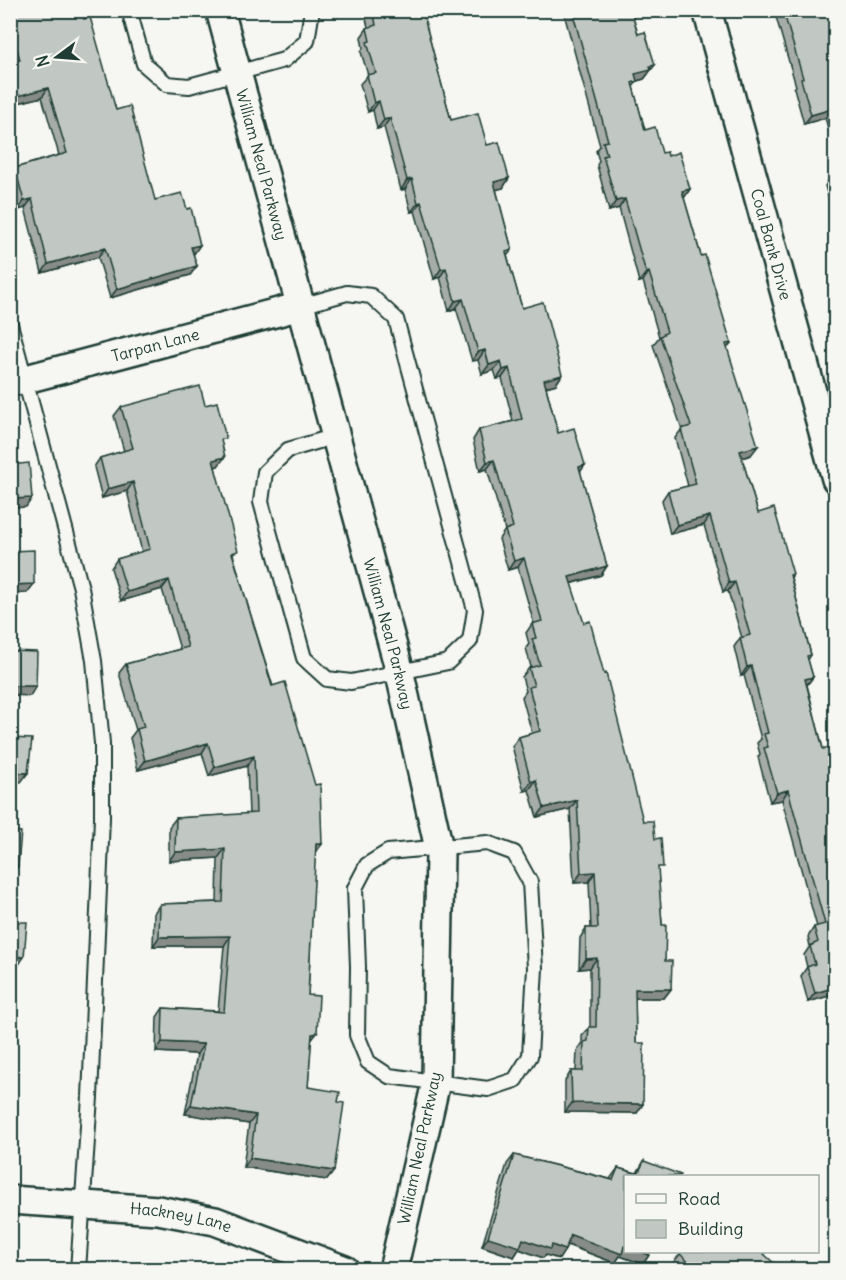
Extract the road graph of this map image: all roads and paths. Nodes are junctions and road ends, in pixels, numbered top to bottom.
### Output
1 (129, 10) edge
2 (219, 10) edge
3 (312, 10) edge
4 (707, 10) edge
5 (237, 74) junction
6 (301, 306) junction
7 (10, 324) edge
8 (18, 381) edge
9 (336, 436) junction
10 (836, 479) edge
11 (400, 672) junction
12 (438, 847) junction
13 (436, 1082) junction
14 (10, 1200) edge
15 (83, 1204) junction
16 (78, 1269) edge
17 (345, 1269) edge
18 (393, 1269) edge

1 - 5 lane
2 - 5 street, William Neal Parkway
3 - 5 lane
4 - 10 street, Coal Bank Drive
5 - 6 street, William Neal Parkway
6 - 8 street, Tarpan Lane
6 - 9 street, William Neal Parkway
6 - 11 lane
7 - 8 lane
8 - 15 lane
9 - 11 street, William Neal Parkway
9 - 11 lane
11 - 12 street, William Neal Parkway
12 - 13 street, William Neal Parkway
12 - 13 lane
12 - 13 lane
13 - 18 street, William Neal Parkway
14 - 15 street, Hackney Lane
15 - 16 lane
15 - 17 street, Hackney Lane

